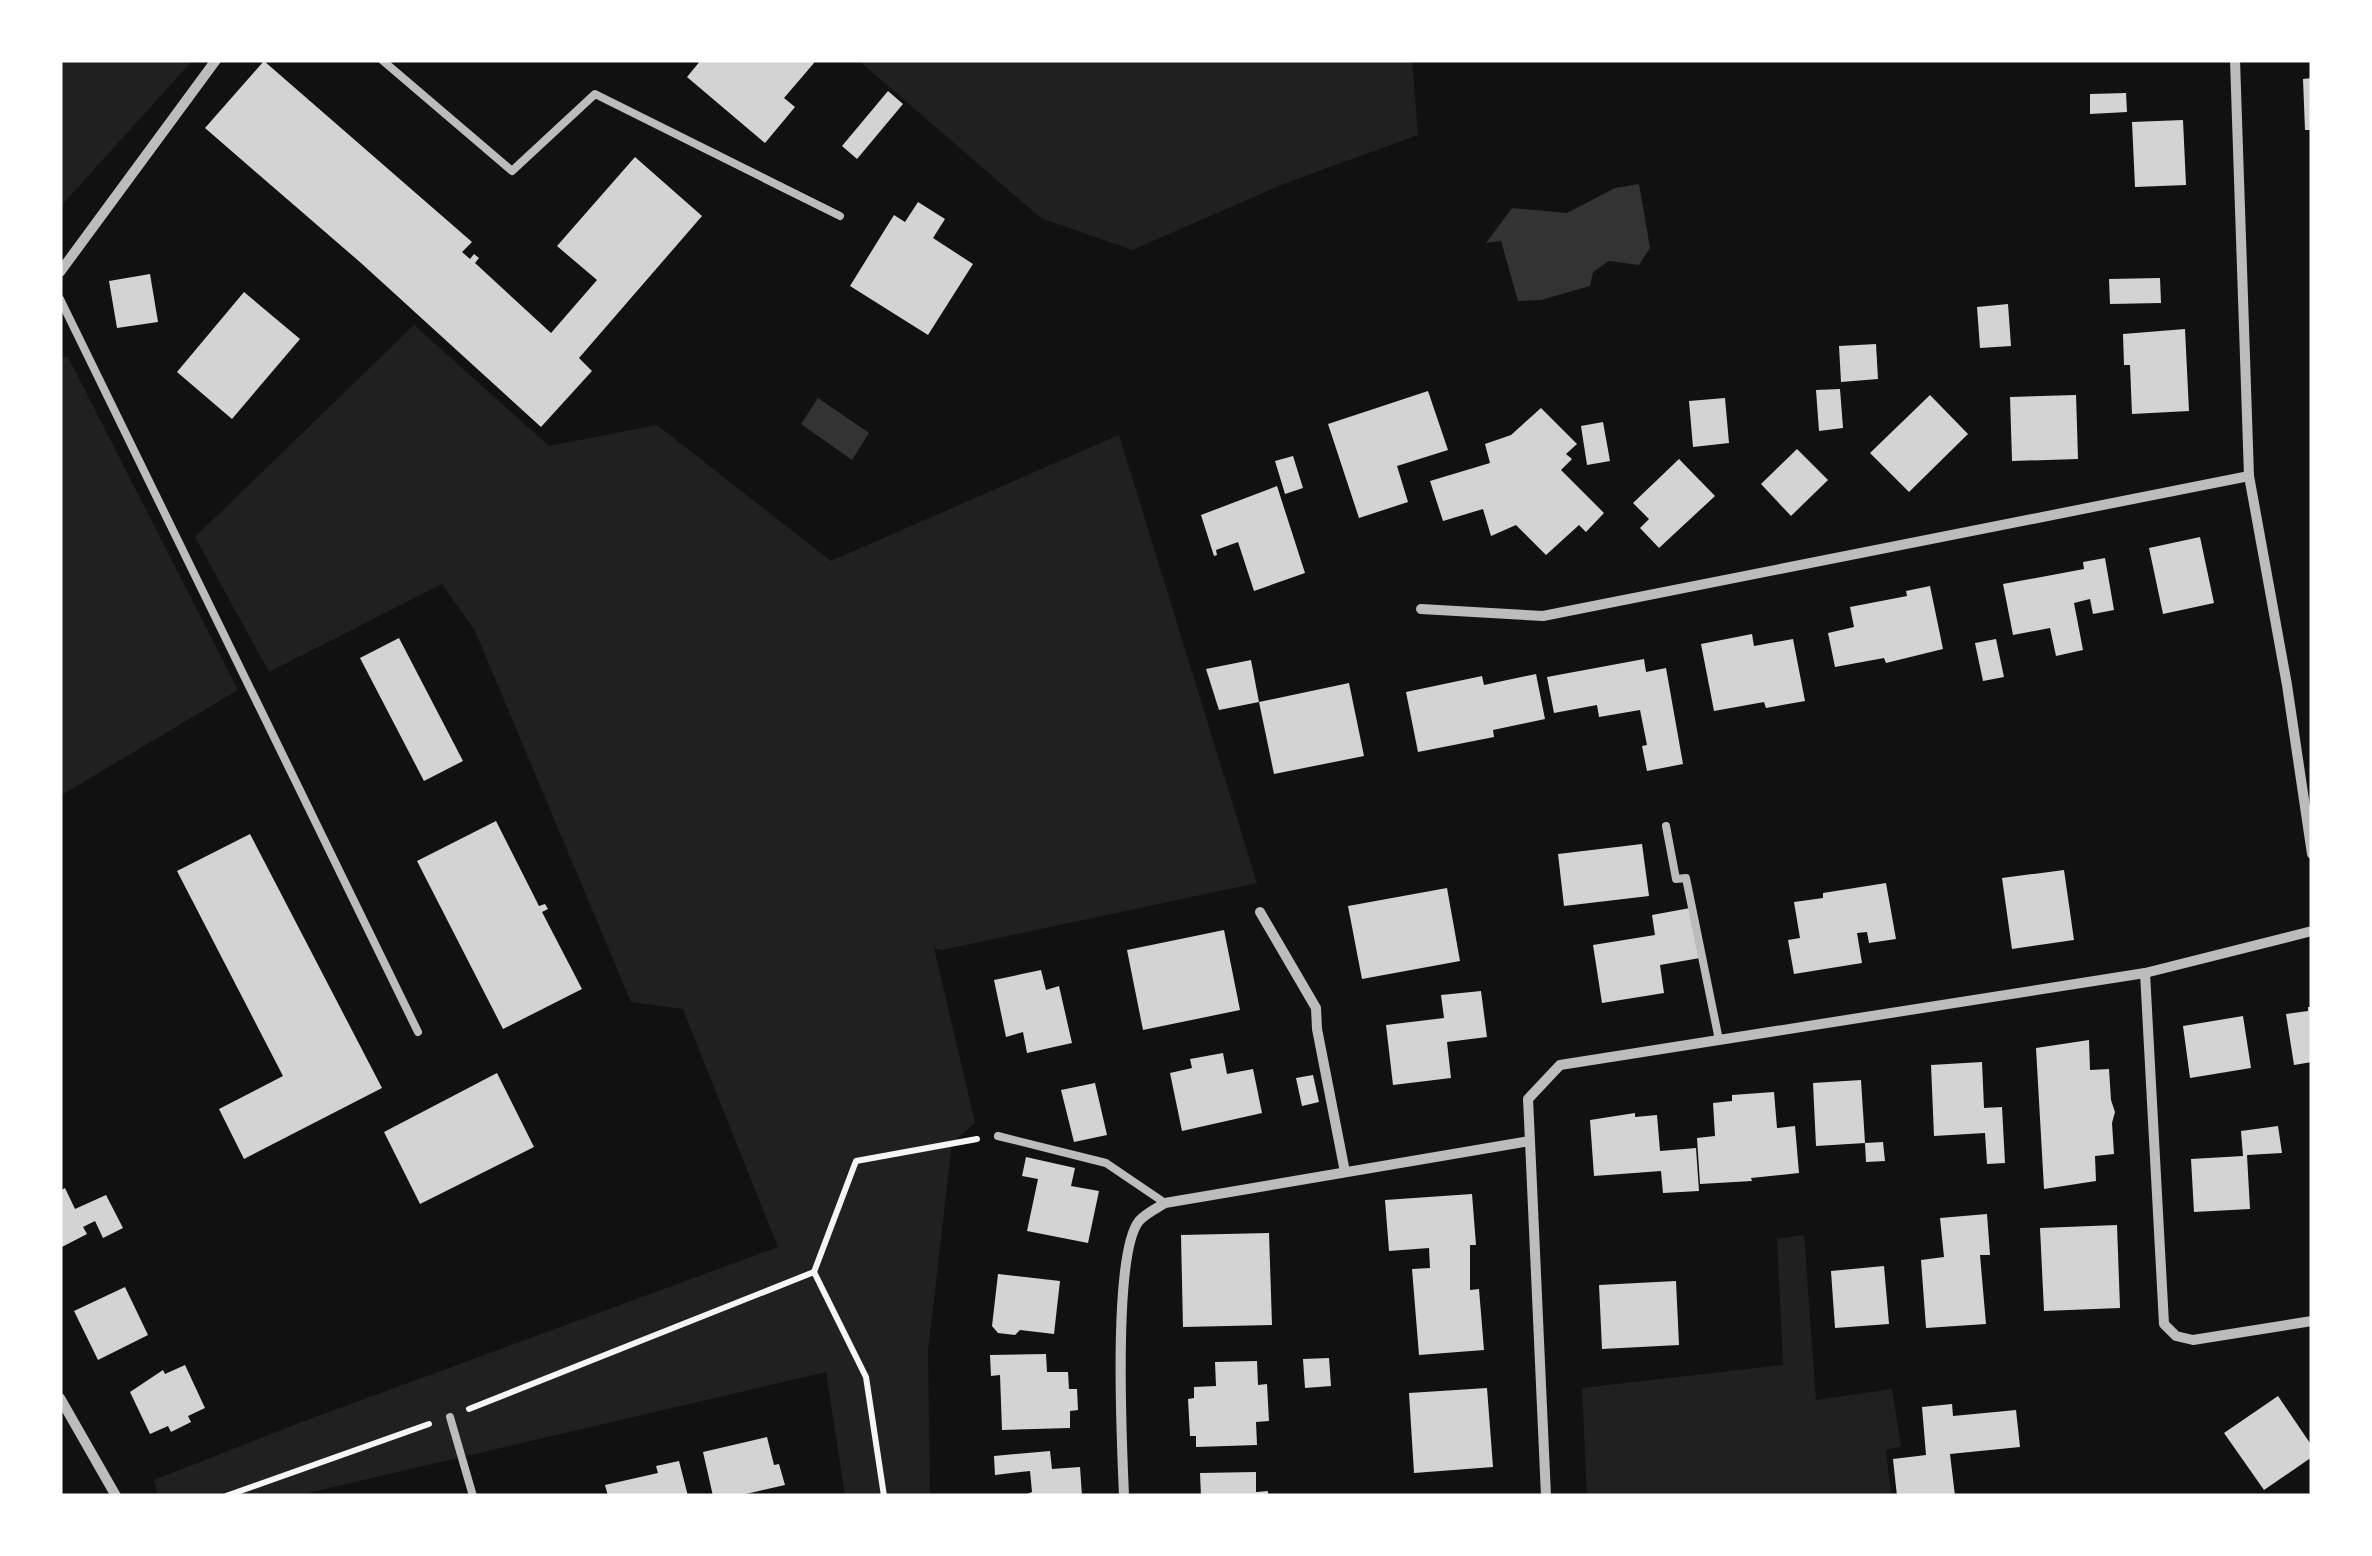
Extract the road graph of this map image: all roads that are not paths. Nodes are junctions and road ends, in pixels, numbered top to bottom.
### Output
1 (216, 60) edge
2 (382, 60) edge
3 (2235, 60) edge
4 (840, 216) dead end
5 (60, 272) edge
6 (60, 299) edge
7 (2249, 476) junction
8 (1421, 609) dead end
9 (1666, 826) dead end
10 (2312, 854) edge
11 (1260, 912) dead end
12 (2312, 931) edge
13 (2145, 973) junction
14 (418, 1032) dead end
15 (1719, 1040) junction
16 (998, 1136) road end
17 (1530, 1141) junction
18 (1344, 1172) junction
19 (1164, 1203) junction
20 (2312, 1320) edge
21 (60, 1398) edge
22 (450, 1417) road end
23 (116, 1496) edge
24 (474, 1496) edge
25 (1124, 1496) edge
26 (1546, 1496) edge

1 - 5 street
2 - 4 lane
3 - 7 street
6 - 14 lane
7 - 8 street
7 - 10 street
9 - 15 lane
11 - 18 street
12 - 13 street
13 - 15 street
13 - 20 street
15 - 17 street
16 - 19 lane
17 - 18 street
17 - 26 street
18 - 19 street
19 - 25 street
21 - 23 street
22 - 24 lane

